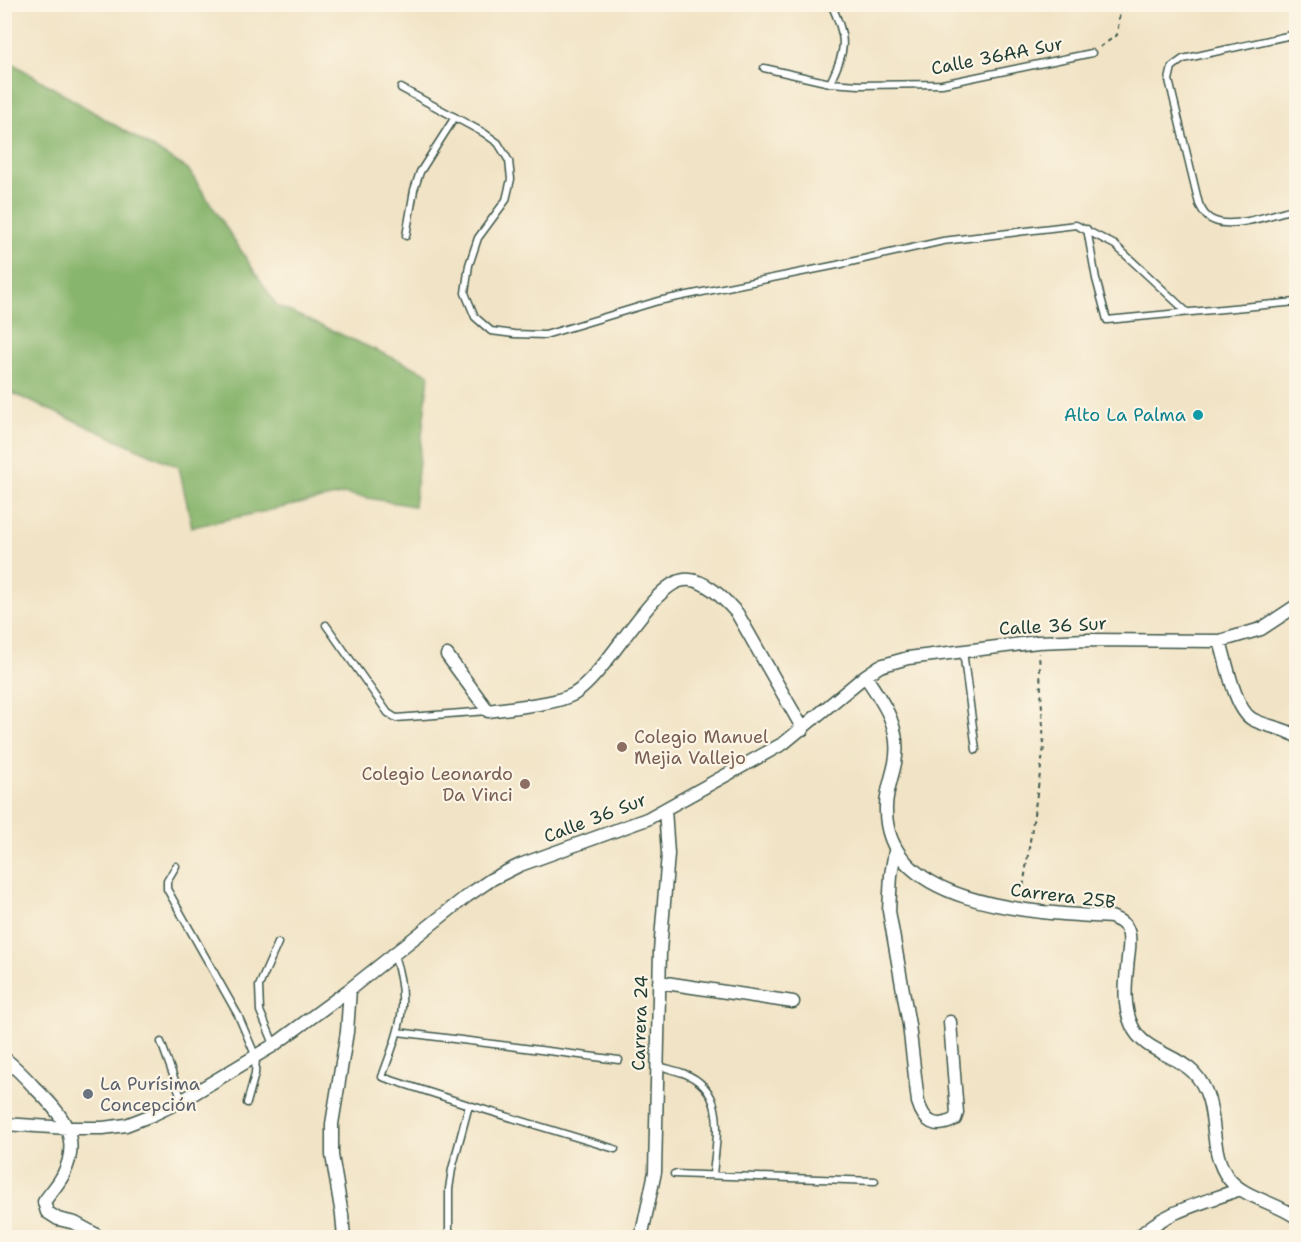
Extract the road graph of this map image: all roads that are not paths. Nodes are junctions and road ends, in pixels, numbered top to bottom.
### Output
1 (831, 4) edge
2 (1296, 34) edge
3 (1092, 53) road end
4 (764, 68) dead end
5 (830, 83) junction
6 (401, 88) dead end
7 (455, 117) junction
8 (1296, 208) edge
9 (1087, 229) junction
10 (406, 236) dead end
11 (1296, 302) edge
12 (1187, 312) junction
13 (1296, 606) edge
14 (326, 625) dead end
15 (4, 626) edge
16 (4, 631) edge
17 (1220, 641) junction
18 (963, 651) junction
19 (447, 655) dead end
20 (865, 676) junction
21 (488, 711) junction
22 (802, 729) junction
23 (1296, 736) edge
24 (976, 750) dead end
25 (665, 809) junction
26 (895, 851) junction
27 (176, 866) dead end
28 (278, 943) dead end
29 (394, 955) junction
30 (660, 982) junction
31 (350, 989) junction
32 (793, 1002) dead end
33 (950, 1022) dead end
34 (398, 1032) junction
35 (161, 1042) dead end
36 (274, 1045) junction
37 (4, 1058) edge
38 (256, 1058) junction
39 (619, 1060) dead end
40 (656, 1065) junction
41 (183, 1100) junction
42 (247, 1103) dead end
43 (469, 1105) junction
44 (4, 1124) edge
45 (68, 1128) junction
46 (615, 1149) dead end
47 (674, 1174) dead end
48 (713, 1176) junction
49 (875, 1181) dead end
50 (1240, 1189) junction
51 (1296, 1217) edge
52 (97, 1238) edge
53 (344, 1238) edge
54 (449, 1238) edge
55 (641, 1238) edge
56 (1138, 1238) edge

1 - 5 lane
2 - 8 lane
3 - 5 lane, Calle 36AA Sur
4 - 5 lane, Calle 36AA Sur
6 - 7 lane
7 - 9 lane
7 - 10 lane
9 - 12 lane
9 - 12 lane
11 - 12 lane
13 - 17 street, Calle 36 Sur
14 - 21 lane
15 - 16 street
17 - 18 street, Calle 36 Sur
17 - 23 street
18 - 20 street, Calle 36 Sur
18 - 24 lane
19 - 21 street
20 - 22 street, Calle 36 Sur
20 - 26 street
21 - 22 street
22 - 25 street, Calle 36 Sur
25 - 29 street, Calle 36 Sur
25 - 30 street, Carrera 24
26 - 33 street
26 - 50 street, Carrera 25B
27 - 38 lane
28 - 36 lane
29 - 31 street, Calle 36 Sur
29 - 34 lane
30 - 32 street
30 - 40 street, Carrera 24
31 - 36 street, Calle 36 Sur
31 - 53 street
34 - 39 lane
34 - 43 lane
35 - 41 lane
36 - 38 street, Calle 36 Sur
37 - 45 street
38 - 41 street, Calle 36 Sur
38 - 42 lane
40 - 48 lane
40 - 55 street, Carrera 24
41 - 45 street, Calle 36 Sur
43 - 46 lane
43 - 54 lane
44 - 45 street, Calle 36 Sur
45 - 52 street
47 - 48 lane
48 - 49 lane
50 - 51 street, Carrera 25B
50 - 56 street

